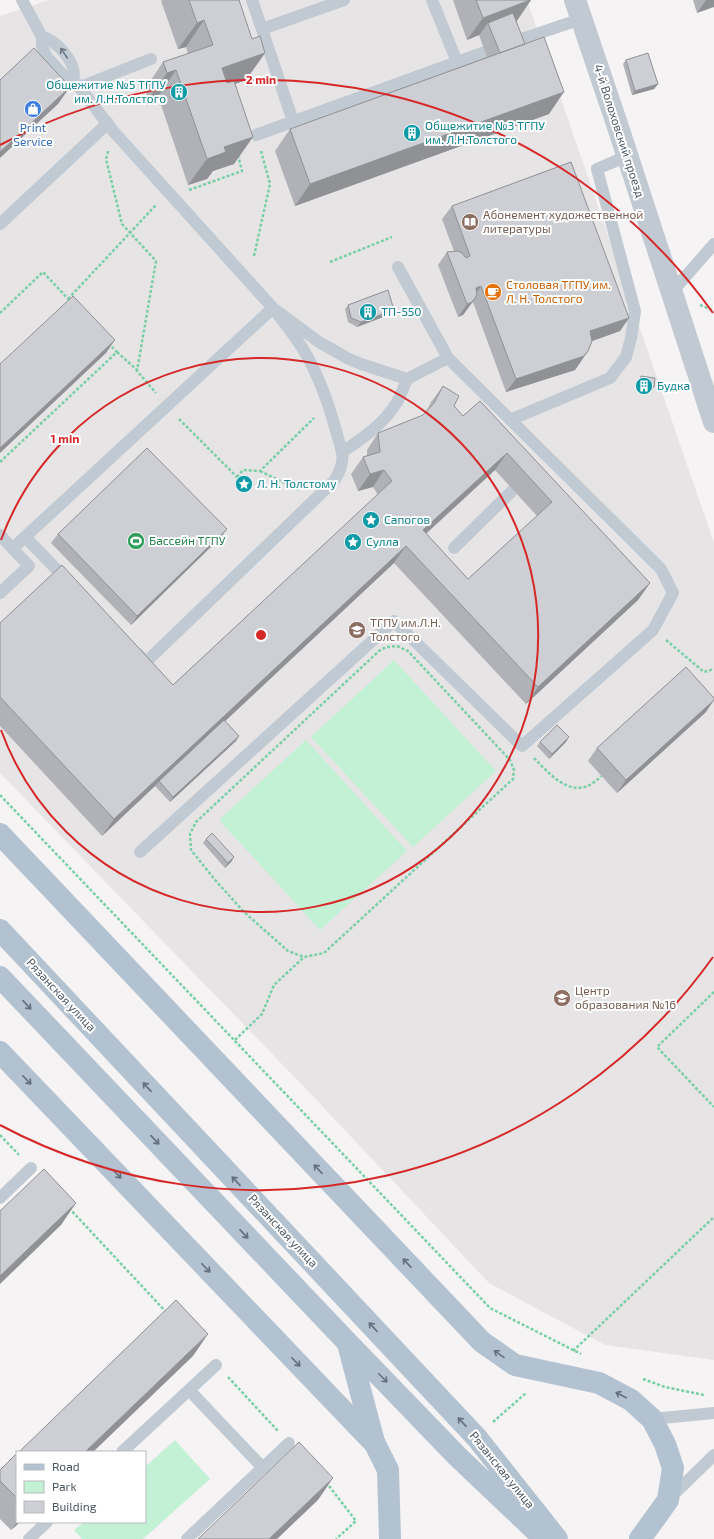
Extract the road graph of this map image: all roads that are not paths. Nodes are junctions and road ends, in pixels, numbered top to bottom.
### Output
1 (22, 0) edge
2 (252, 0) edge
3 (344, 0) edge
4 (432, 0) edge
5 (578, 10) edge
6 (262, 29) junction
7 (42, 36) junction
8 (510, 43) edge
9 (485, 52) dead end
10 (151, 59) dead end
11 (457, 62) junction
12 (77, 83) junction
13 (293, 121) junction
14 (111, 127) junction
15 (256, 135) road end
16 (627, 156) junction
17 (0, 224) edge
18 (714, 244) edge
19 (398, 267) dead end
20 (672, 292) junction
21 (274, 308) junction
22 (448, 358) junction
23 (407, 379) junction
24 (510, 420) junction
25 (714, 422) edge
26 (534, 444) junction
27 (342, 452) junction
28 (536, 465) edge
29 (513, 490) dead end
30 (0, 535) edge
31 (25, 537) junction
32 (13, 548) junction
33 (454, 548) dead end
34 (75, 588) edge
35 (0, 593) edge
36 (129, 645) edge
37 (0, 834) edge
38 (140, 852) dead end
39 (0, 930) edge
40 (0, 977) edge
41 (0, 1052) edge
42 (31, 1168) road end
43 (1, 1195) edge
44 (348, 1343) junction
45 (216, 1365) road end
46 (189, 1390) junction
47 (714, 1413) edge
48 (652, 1419) junction
49 (289, 1443) road end
50 (375, 1444) junction
51 (123, 1451) edge
52 (714, 1454) edge
53 (263, 1468) junction
54 (668, 1500) junction
55 (46, 1523) edge
56 (29, 1539) edge
57 (187, 1539) edge
58 (390, 1539) edge
59 (545, 1539) edge
60 (557, 1539) edge
61 (640, 1539) edge

1 - 7 lane
2 - 6 lane
3 - 6 lane
4 - 11 lane
5 - 8 lane
5 - 16 street, 4-й Волоховский проезд
6 - 13 lane
12 -> 7 lane
7 - 12 lane
9 - 11 lane
10 - 12 lane
11 - 13 lane
12 - 14 lane
13 - 15 lane
14 - 17 lane
14 - 21 lane
16 - 20 street, 4-й Волоховский проезд
16 - 24 lane
18 - 20 lane
19 - 22 lane
20 - 25 street, 4-й Волоховский проезд
21 - 23 lane
21 - 27 lane
21 - 31 lane
22 - 23 lane
22 - 24 lane
23 - 27 lane
24 - 26 lane
26 - 28 lane
26 - 38 lane
27 - 36 lane
29 - 33 lane
30 - 32 lane
31 - 32 lane
31 - 34 lane
32 - 35 lane
48 -> 37 main road
60 -> 39 main road, Рязанская улица
40 -> 44 main road, Рязанская улица
41 -> 50 main road
42 - 43 lane
44 - 50 main road
44 -> 59 main road, Рязанская улица
45 - 46 lane
46 - 51 lane
46 - 53 lane
47 - 48 lane
48 - 54 main road
49 - 53 lane
50 - 58 main road
52 - 54 lane
53 - 57 lane
54 - 61 main road
55 - 56 lane

